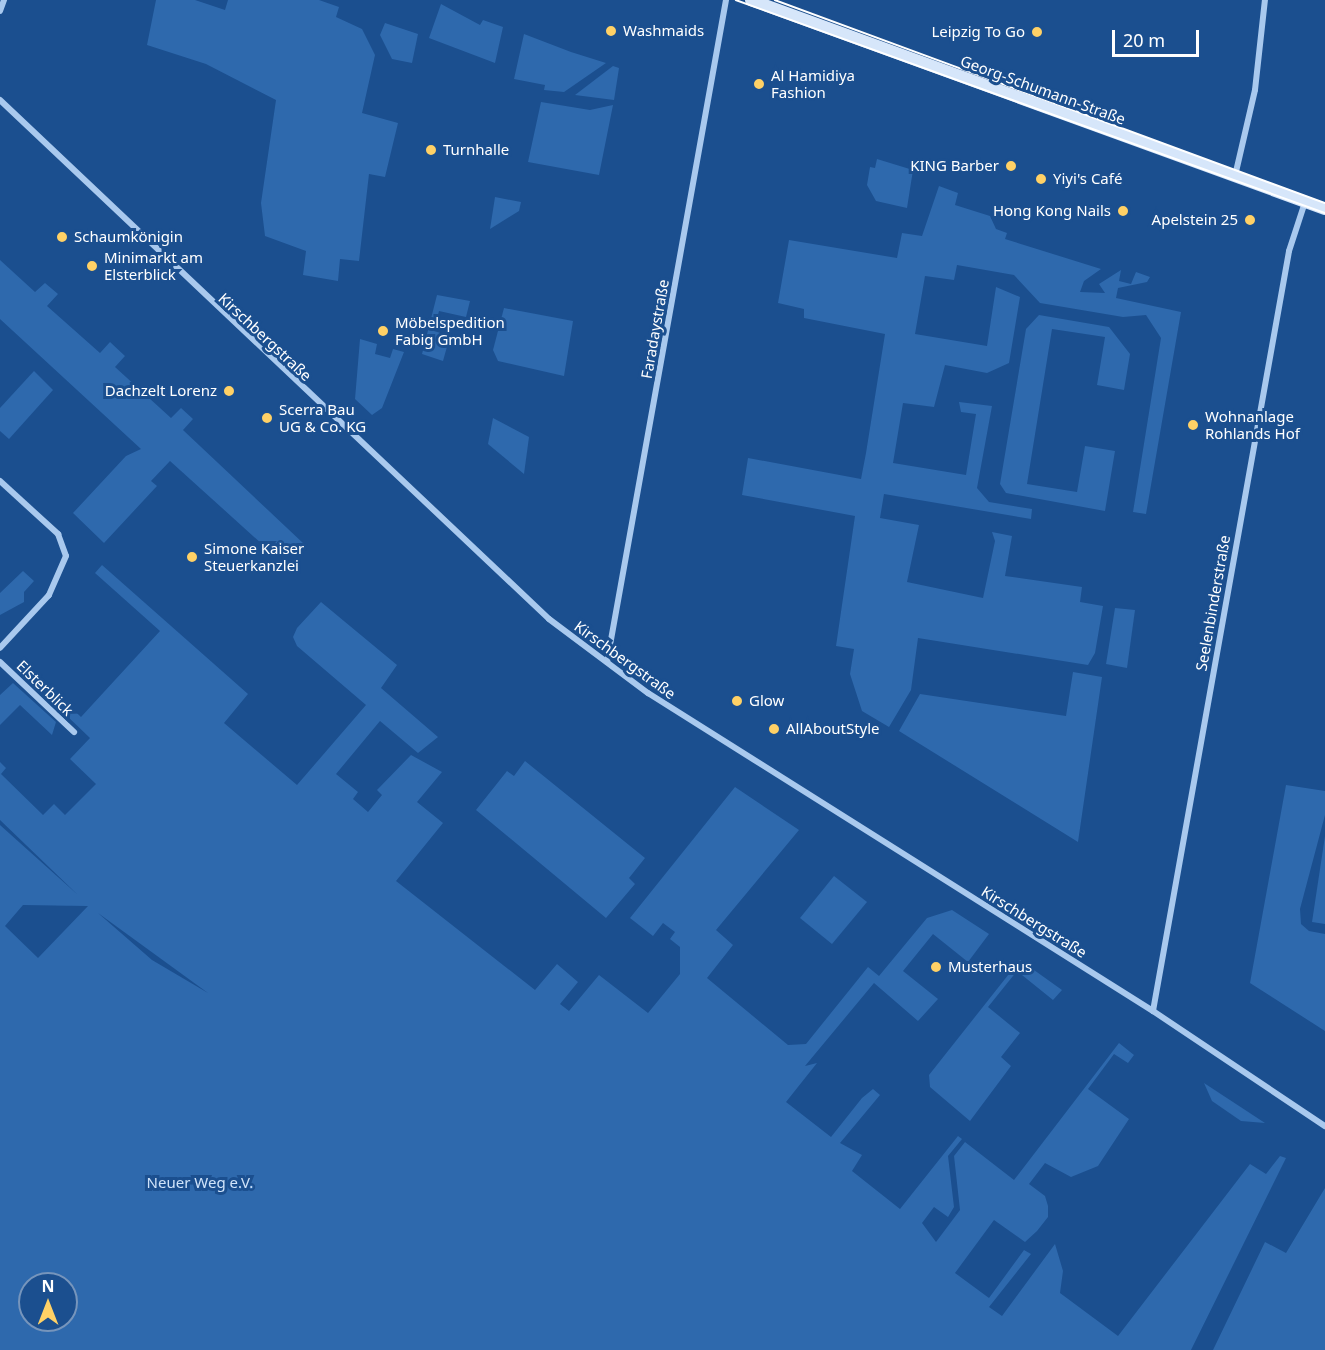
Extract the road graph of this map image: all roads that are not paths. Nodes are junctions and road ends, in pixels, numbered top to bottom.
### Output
1 (4, 0) edge
2 (726, 0) edge
3 (751, 0) edge
4 (1265, 0) edge
5 (0, 11) edge
6 (0, 100) edge
7 (1234, 177) junction
8 (1305, 202) junction
9 (1325, 209) edge
10 (0, 481) edge
11 (0, 648) edge
12 (0, 662) edge
13 (607, 662) junction
14 (74, 732) dead end
15 (1153, 1011) junction
16 (1325, 1126) edge

1 - 5 street
2 - 13 street, Faradaystraße
3 - 7 main road, Georg-Schumann-Straße
4 - 7 street
6 - 13 street, Kirschbergstraße
7 - 8 main road, Georg-Schumann-Straße
8 - 9 main road, Georg-Schumann-Straße
8 - 15 street, Seelenbinderstraße
10 - 11 street
12 - 14 street, Elsterblick
13 - 15 street, Kirschbergstraße
15 - 16 street, Kirschbergstraße

